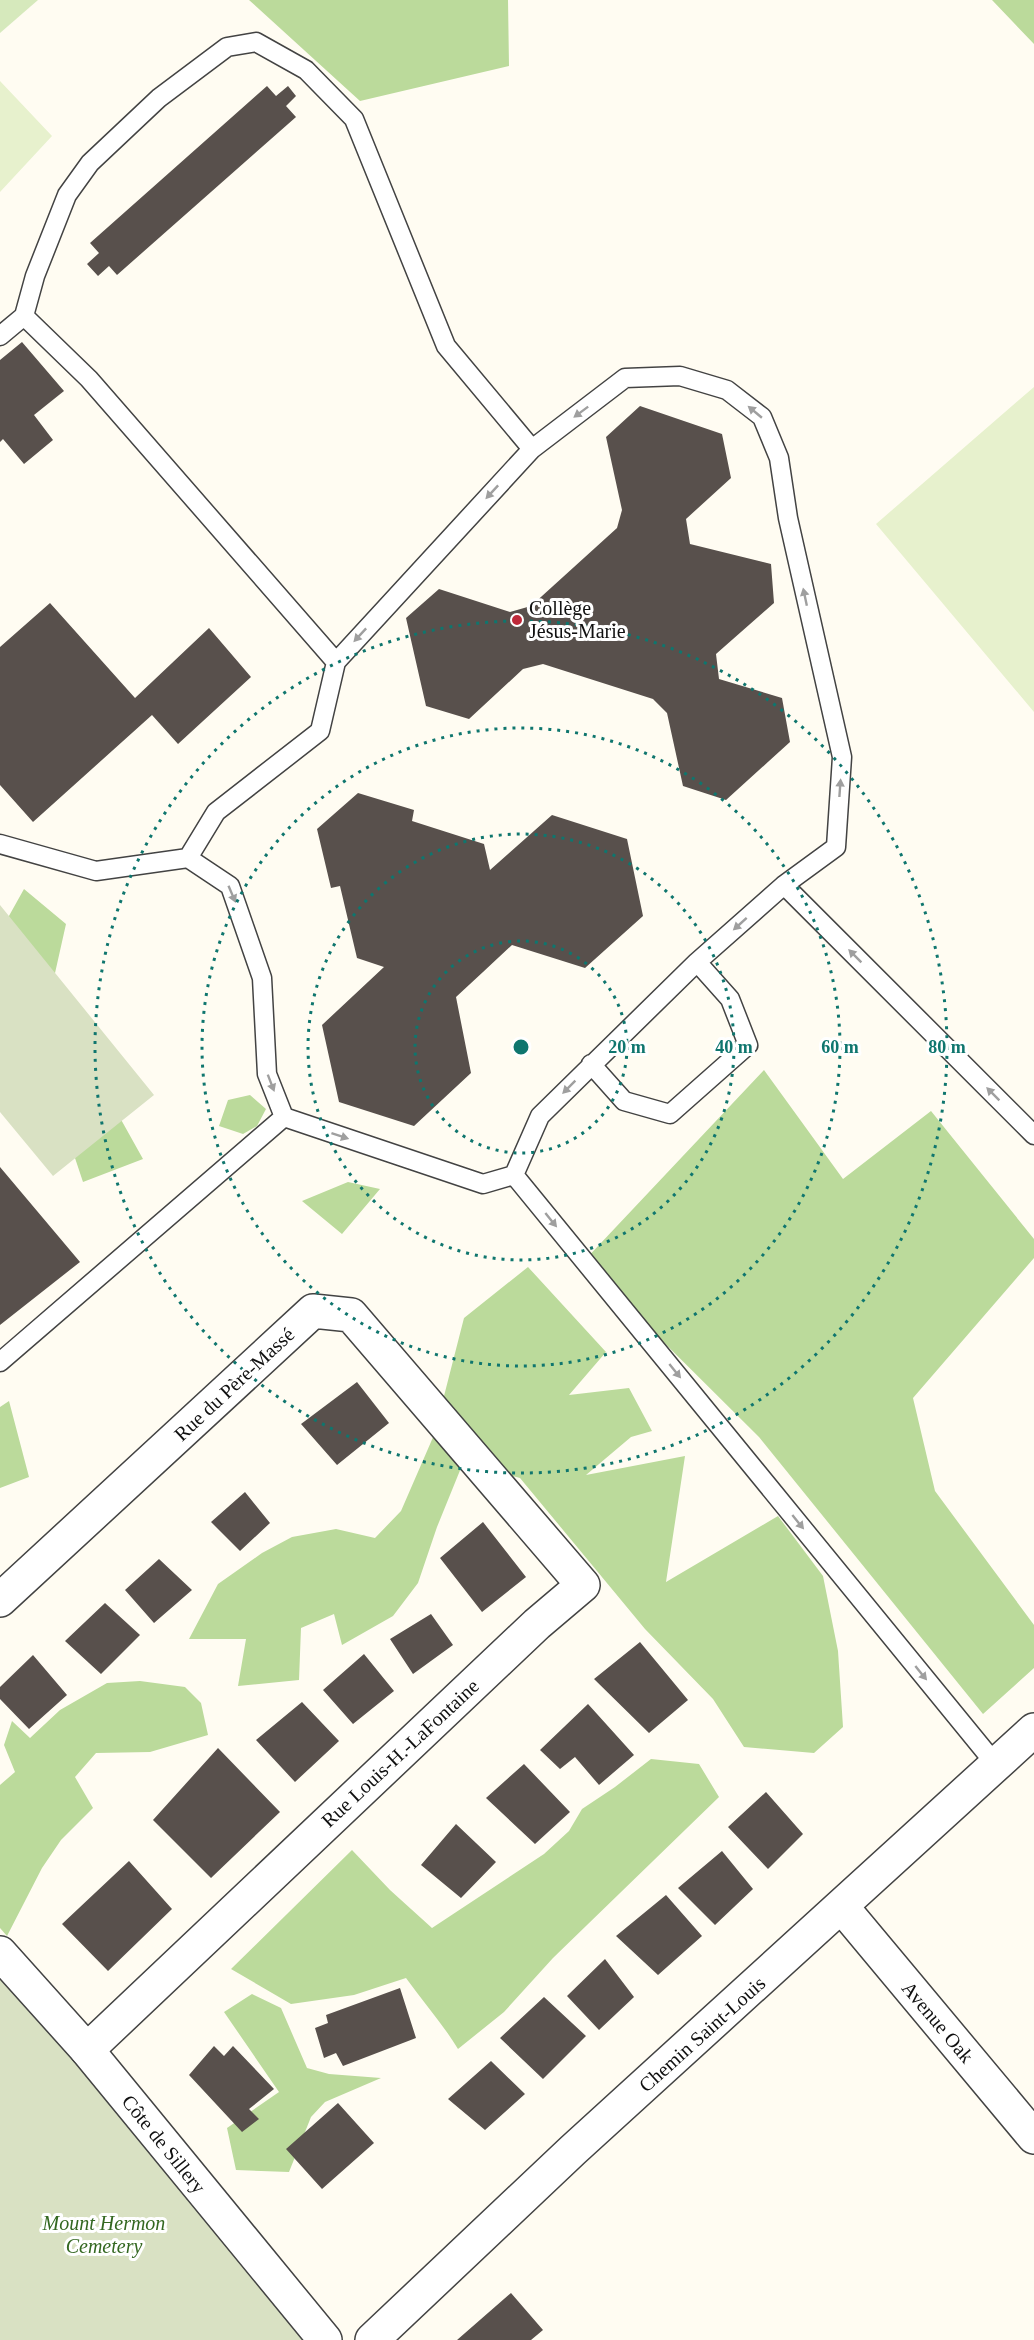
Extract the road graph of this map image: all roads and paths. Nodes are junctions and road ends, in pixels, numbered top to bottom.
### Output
1 (24, 316) junction
2 (0, 336) edge
3 (532, 449) junction
4 (336, 662) junction
5 (0, 844) edge
6 (188, 858) junction
7 (784, 885) junction
8 (697, 962) junction
9 (591, 1064) junction
10 (284, 1117) junction
11 (1034, 1135) edge
12 (514, 1175) junction
13 (0, 1362) edge
14 (465, 1445) joint
15 (0, 1600) edge
16 (1034, 1730) edge
17 (996, 1766) junction
18 (842, 1907) junction
19 (0, 1953) edge
20 (87, 2050) junction
21 (1034, 2137) edge
22 (325, 2340) edge
23 (372, 2340) edge

1 - 2 lane
1 - 3 lane
1 - 4 lane
3 -> 4 lane
7 -> 3 lane
4 - 6 lane
5 - 6 lane
6 -> 10 lane
7 -> 8 lane
11 -> 7 lane
8 - 9 lane
8 - 9 lane
9 -> 12 lane
10 -> 12 lane
10 - 13 lane
12 -> 17 lane
14 - 15 street, Rue du Père-Massé
14 - 20 street, Rue Louis-H.-LaFontaine
16 - 17 street, Chemin Saint-Louis
17 - 18 street, Chemin Saint-Louis
18 - 21 street, Avenue Oak
18 - 23 street, Chemin Saint-Louis
19 - 20 street, Côte de Sillery
20 - 22 street, Côte de Sillery

